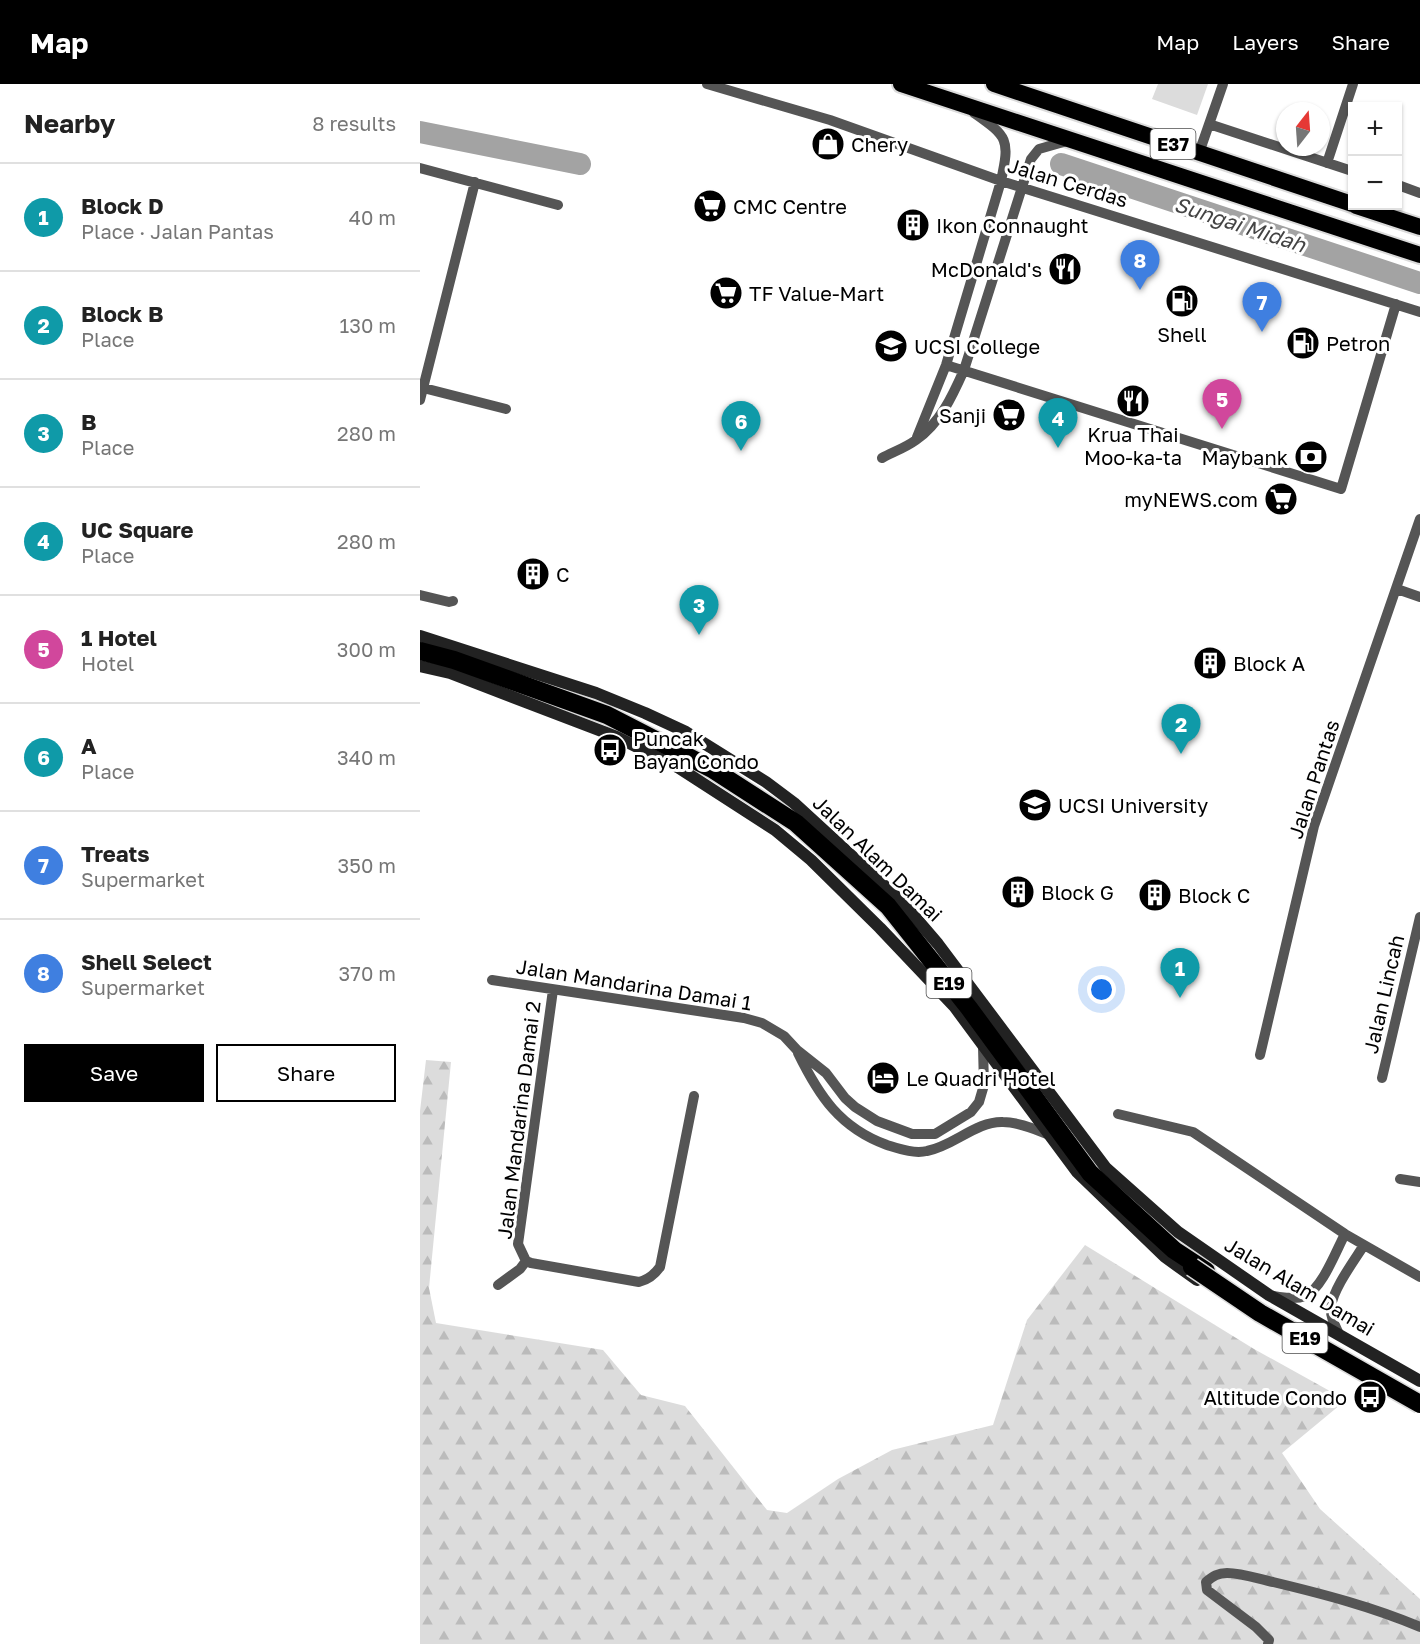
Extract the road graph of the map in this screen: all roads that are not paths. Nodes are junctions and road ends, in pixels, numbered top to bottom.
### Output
1 (707, 84) edge
2 (901, 84) edge
3 (994, 84) edge
4 (1223, 84) edge
5 (1353, 84) edge
6 (964, 105) junction
7 (1209, 124) junction
8 (1070, 140) junction
9 (1199, 153) junction
10 (1327, 163) junction
11 (420, 168) edge
12 (1348, 169) edge
13 (1001, 180) junction
14 (475, 182) junction
15 (1402, 186) edge
16 (1022, 187) junction
17 (1420, 193) edge
18 (1348, 203) edge
19 (558, 205) dead end
20 (1369, 210) edge
21 (1420, 227) edge
22 (1420, 255) edge
23 (1396, 304) junction
24 (1420, 312) edge
25 (946, 365) junction
26 (964, 370) junction
27 (422, 387) edge
28 (420, 400) edge
29 (506, 409) dead end
30 (916, 440) junction
31 (882, 458) dead end
32 (1420, 519) edge
33 (1397, 589) junction
34 (420, 595) edge
35 (1420, 597) edge
36 (453, 601) dead end
37 (420, 636) edge
38 (420, 651) edge
39 (420, 656) edge
40 (420, 666) edge
41 (1420, 917) edge
42 (492, 980) dead end
43 (553, 990) junction
44 (983, 1047) junction
45 (797, 1050) junction
46 (1260, 1055) dead end
47 (1382, 1078) dead end
48 (694, 1096) dead end
49 (866, 1114) junction
50 (1118, 1114) dead end
51 (888, 1127) junction
52 (855, 1128) junction
53 (1047, 1134) junction
54 (881, 1142) junction
55 (1400, 1179) dead end
56 (1420, 1182) edge
57 (1345, 1234) junction
58 (1364, 1245) junction
59 (526, 1261) junction
60 (1420, 1276) edge
61 (498, 1285) dead end
62 (1269, 1295) junction
63 (1339, 1334) junction
64 (1420, 1381) edge
65 (1420, 1399) edge
66 (1420, 1405) edge
67 (1420, 1627) edge
68 (1268, 1644) edge

1 - 13 street, Jalan Cerdas
2 - 6 highway, E37
3 - 9 highway, E37
4 - 7 street
5 - 10 street
6 - 8 highway, E37
6 - 13 street
7 - 9 street
7 - 10 street
8 - 16 street
8 - 22 highway, E37
9 - 18 highway, E37
10 - 12 street
11 - 14 street
13 - 16 street, Jalan Cerdas
13 - 25 street
14 - 19 street
14 - 27 street
15 - 17 street
16 - 23 street, Jalan Cerdas
16 - 26 street
20 - 21 highway, E37
23 - 24 street, Jalan Cerdas
23 - 26 street
25 - 26 street
25 - 30 street
26 - 30 street
27 - 28 street
27 - 29 street
30 - 31 street
32 - 33 street, Jalan Pantas
33 - 35 street
33 - 46 street, Jalan Pantas
34 - 36 street
37 - 62 main road, Jalan Alam Damai
38 - 65 highway, E19, bridge
39 - 66 highway, E19, bridge
40 - 44 main road
41 - 47 street, Jalan Lincah
42 - 43 street, Jalan Mandarina Damai 1
43 - 45 street, Jalan Mandarina Damai 1
43 - 59 street, Jalan Mandarina Damai 2
44 - 51 street, Jalan Mandarina Damai 1
44 - 53 main road
45 - 49 street, Jalan Mandarina Damai 1
45 - 52 street, Jalan Mandarina Damai 1
48 - 59 street, Jalan Mandarina Damai 2
49 - 51 street, Jalan Mandarina Damai 1
49 - 52 street
50 - 57 street
51 - 54 street
52 - 54 street, Jalan Mandarina Damai 1
53 - 54 street, Jalan Mandarina Damai 1
53 - 66 main road
55 - 56 street
57 - 58 street
57 - 62 street
58 - 60 street
58 - 63 street
59 - 61 street
62 - 63 main road, Jalan Alam Damai
63 - 64 main road, Jalan Alam Damai
67 - 68 street

